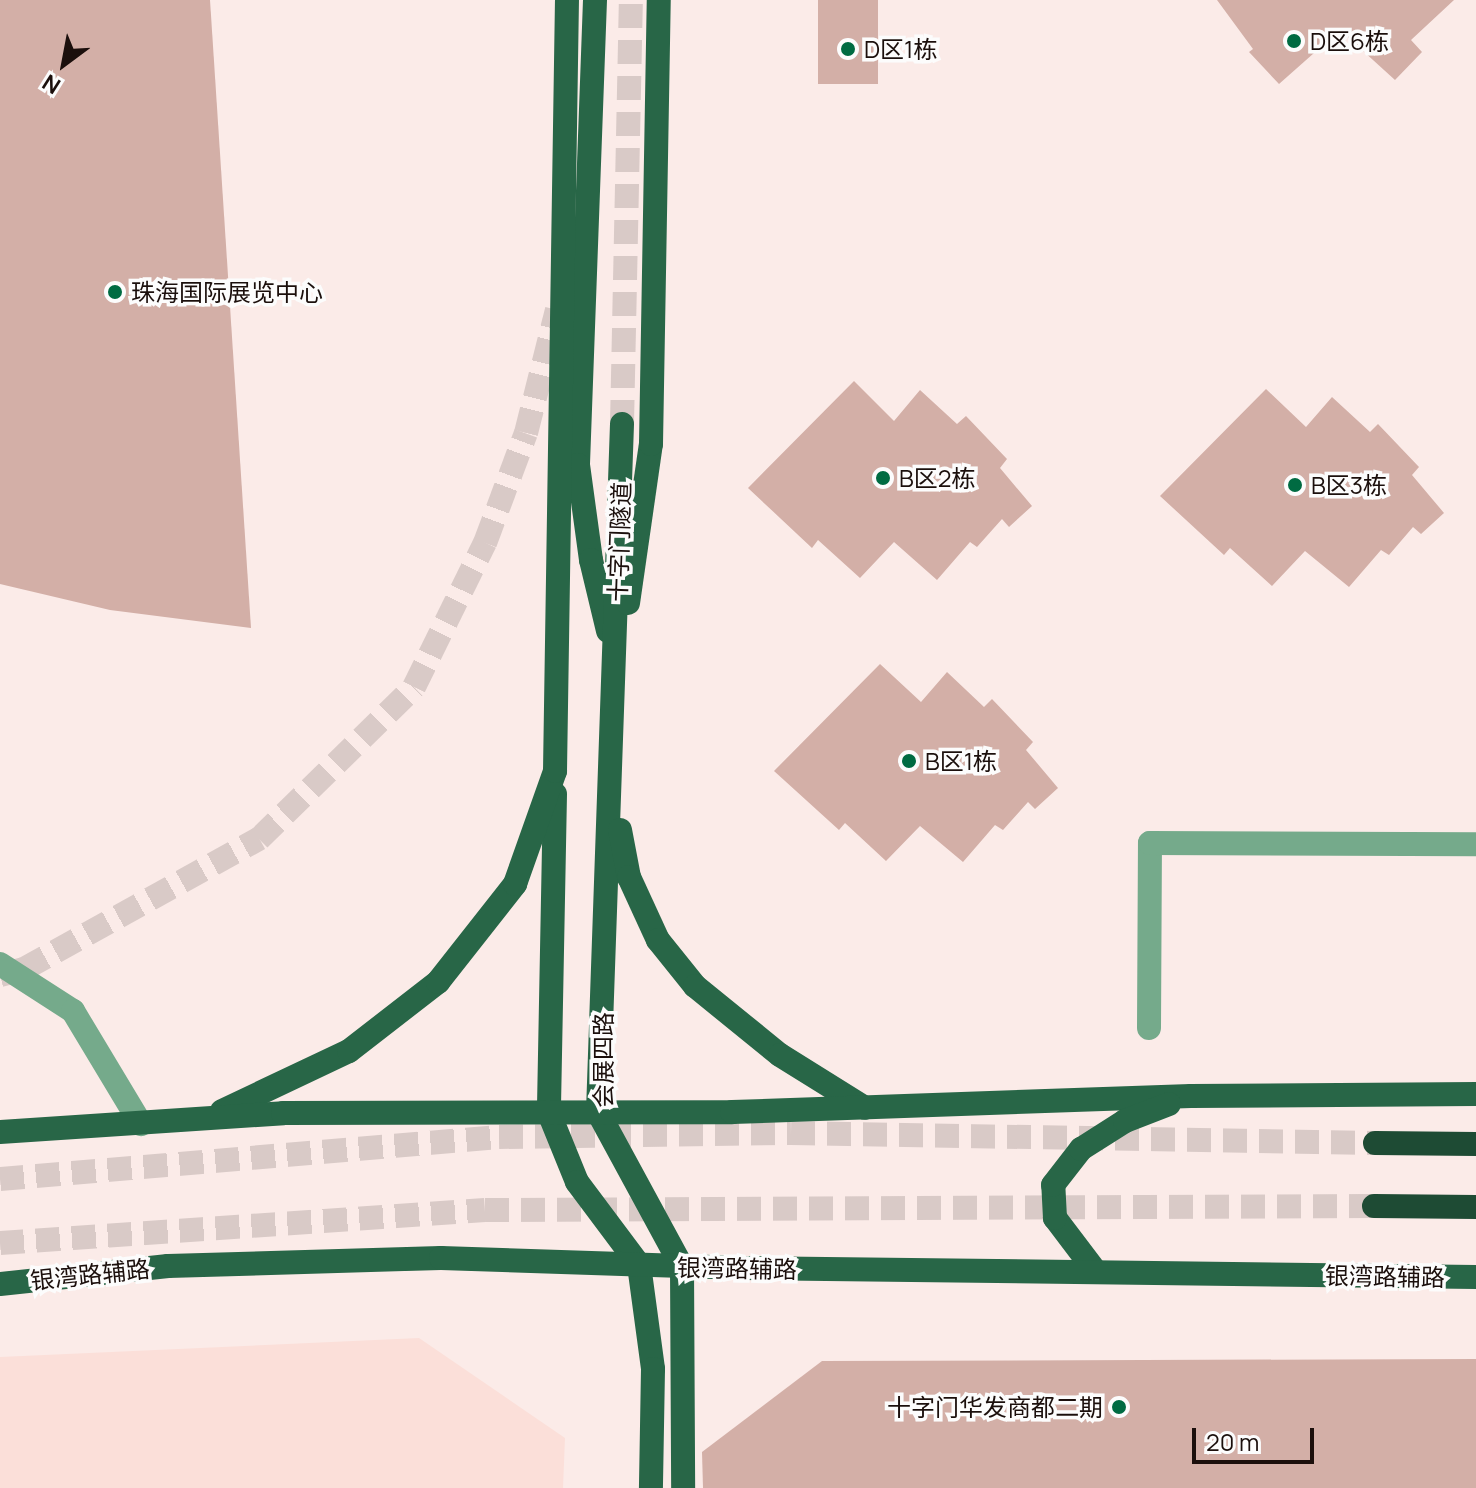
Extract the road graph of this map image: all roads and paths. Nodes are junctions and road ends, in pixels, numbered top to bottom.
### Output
1 (567, 0) edge
2 (595, 0) edge
3 (659, 0) edge
4 (622, 424) tunnel mouth
5 (615, 660) junction
6 (555, 771) junction
7 (613, 792) junction
8 (1476, 844) edge
9 (0, 964) edge
10 (1149, 1028) dead end
11 (1476, 1094) edge
12 (1191, 1096) junction
13 (865, 1108) junction
14 (598, 1112) junction
15 (549, 1113) junction
16 (201, 1119) junction
17 (141, 1124) junction
18 (0, 1132) edge
19 (1375, 1143) tunnel mouth
20 (1476, 1144) edge
21 (1374, 1206) tunnel mouth
22 (1476, 1207) edge
23 (639, 1265) junction
24 (682, 1267) junction
25 (1096, 1272) junction
26 (1476, 1277) edge
27 (0, 1284) edge
28 (651, 1488) edge
29 (683, 1488) edge

1 - 6 main road
2 - 5 main road
3 - 5 main road
4 - 5 main road, 十字门隧道
5 - 7 main road, 会展四路
6 - 15 main road
6 - 16 main road
7 - 13 main road
7 - 14 main road, 会展四路
8 - 10 lane
9 - 17 lane
11 - 12 main road
12 - 13 main road
12 - 25 main road
13 - 14 main road
14 - 15 main road
14 - 24 main road, 会展四路
15 - 16 main road
15 - 23 main road
16 - 17 main road
17 - 18 main road
19 - 20 highway
21 - 22 highway
23 - 24 main road, 银湾路辅路
23 - 27 main road, 银湾路辅路
23 - 28 main road
24 - 25 main road, 银湾路辅路
24 - 29 main road, 会展四路
25 - 26 main road, 银湾路辅路

